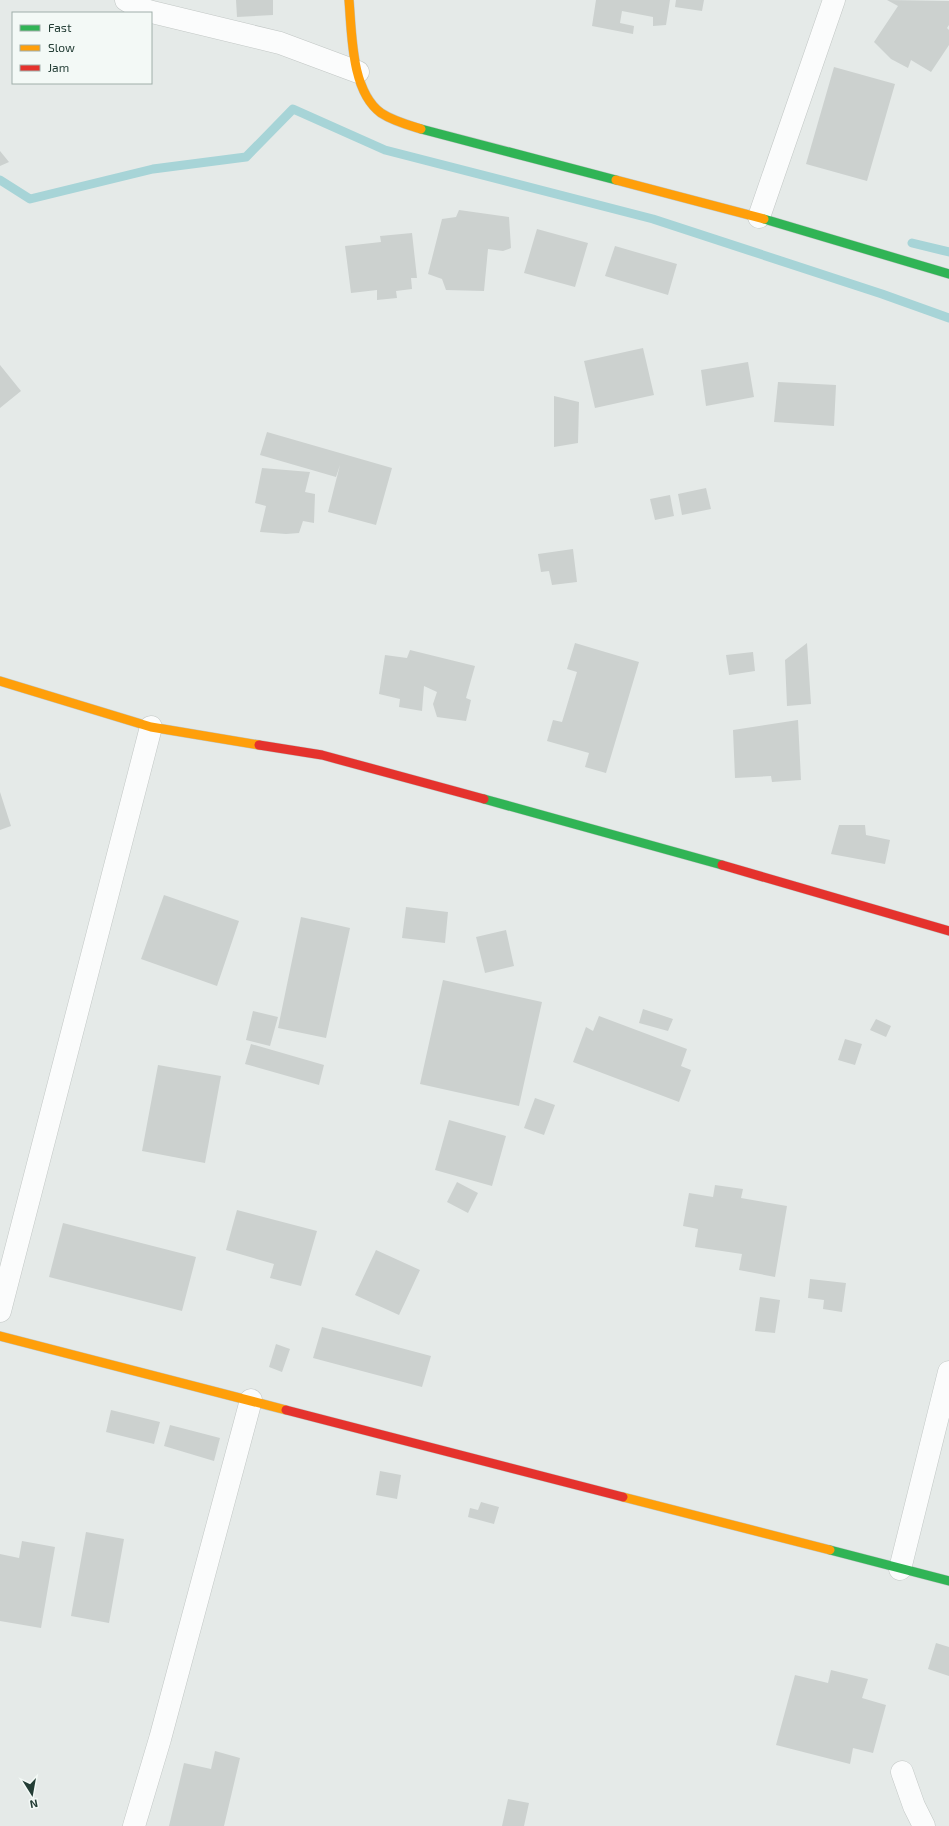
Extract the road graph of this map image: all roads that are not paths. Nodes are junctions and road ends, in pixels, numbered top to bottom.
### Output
1 (126, 0) edge
2 (349, 0) edge
3 (834, 0) edge
4 (358, 72) junction
5 (759, 217) junction
6 (949, 274) edge
7 (0, 681) edge
8 (151, 728) junction
9 (949, 931) edge
10 (0, 1311) edge
11 (0, 1336) edge
12 (949, 1372) edge
13 (251, 1400) junction
14 (900, 1569) junction
15 (949, 1581) edge
16 (902, 1772) dead end
17 (134, 1826) edge
18 (924, 1826) edge

1 - 4 street
2 - 4 street
3 - 5 street
4 - 5 street
5 - 6 street
7 - 8 street
8 - 9 street
8 - 10 street
11 - 13 street
12 - 14 street
13 - 14 street
13 - 17 street
14 - 15 street
16 - 18 street

